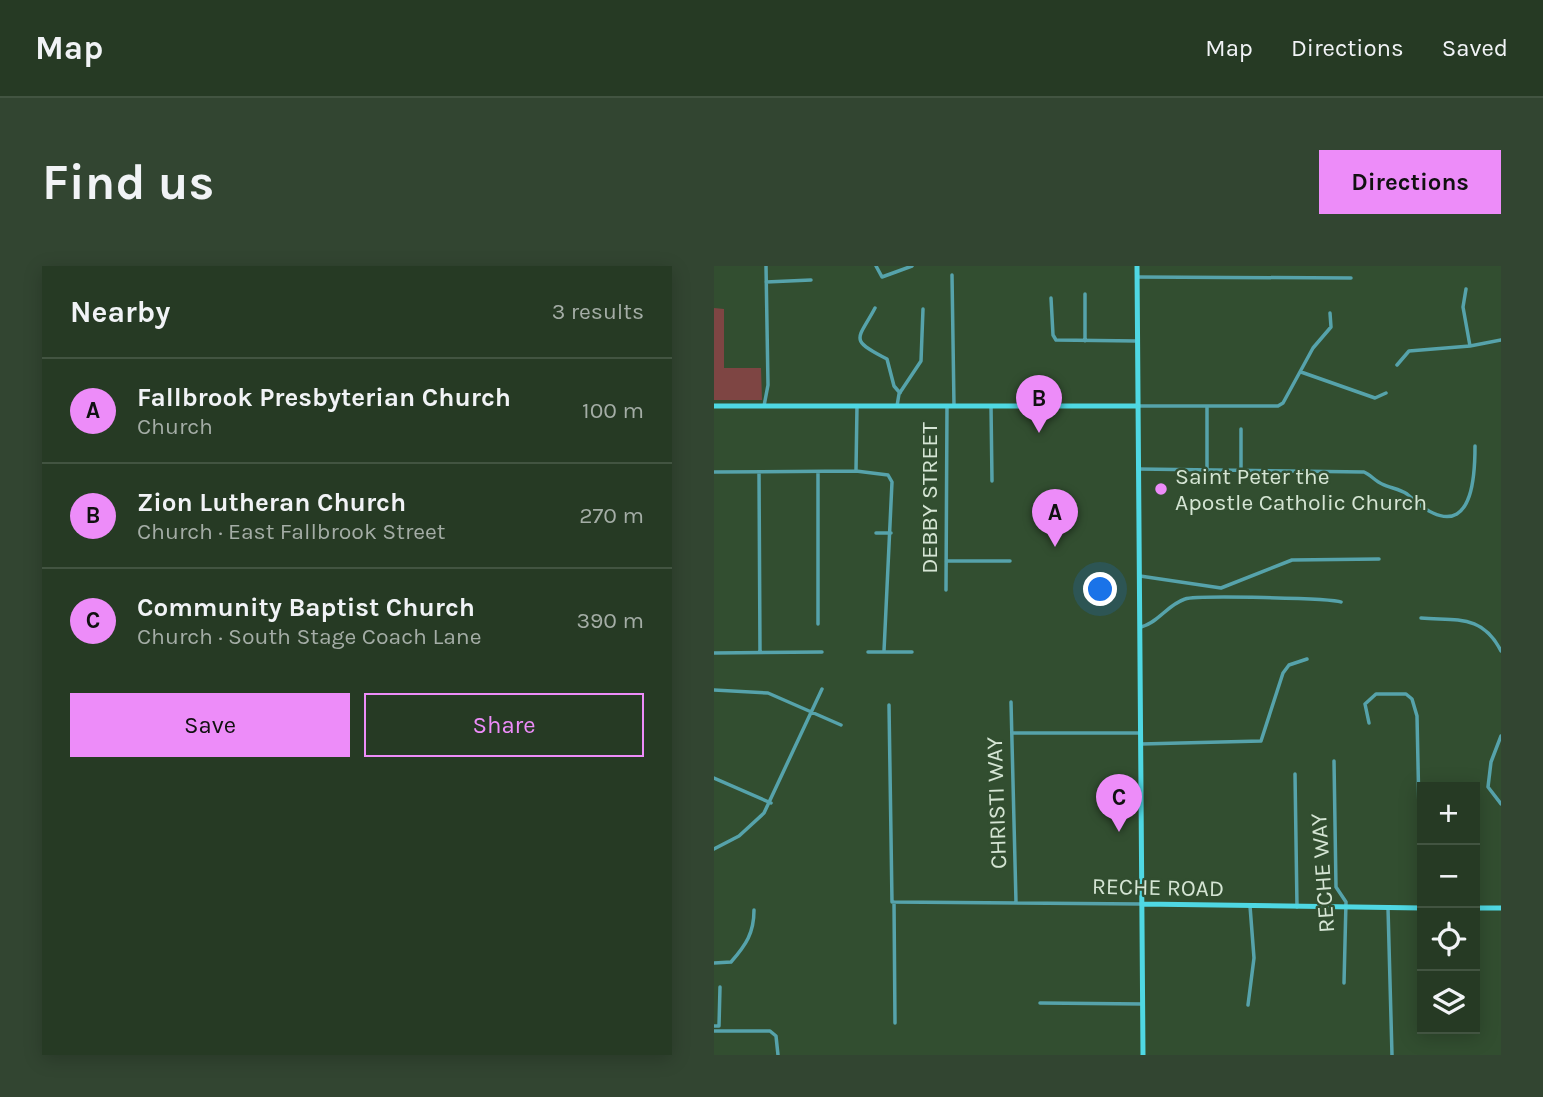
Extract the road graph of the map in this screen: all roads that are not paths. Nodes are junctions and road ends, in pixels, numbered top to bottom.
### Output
1 (766, 266) edge
2 (876, 266) edge
3 (912, 266) edge
4 (1138, 266) edge
5 (952, 275) dead end
6 (1138, 277) junction
7 (1352, 278) dead end
8 (811, 280) dead end
9 (766, 282) junction
10 (1466, 289) dead end
11 (1085, 294) dead end
12 (1051, 298) dead end
13 (875, 307) dead end
14 (923, 309) dead end
15 (1330, 313) dead end
16 (1501, 340) edge
17 (1085, 341) junction
18 (1138, 341) junction
19 (1470, 346) junction
20 (1397, 365) dead end
21 (1301, 372) junction
22 (900, 393) junction
23 (1385, 393) dead end
24 (764, 405) junction
25 (897, 405) junction
26 (991, 405) junction
27 (714, 406) edge
28 (857, 406) junction
29 (951, 406) junction
30 (1138, 406) junction
31 (1207, 406) junction
32 (1241, 429) dead end
33 (1475, 446) dead end
34 (1138, 469) junction
35 (1207, 469) junction
36 (1241, 469) junction
37 (856, 471) junction
38 (714, 472) edge
39 (759, 472) junction
40 (818, 472) junction
41 (992, 481) dead end
42 (876, 533) dead end
43 (891, 533) junction
44 (1379, 559) dead end
45 (946, 561) junction
46 (1010, 561) dead end
47 (1138, 576) junction
48 (946, 590) dead end
49 (1341, 602) dead end
50 (1421, 618) dead end
51 (818, 624) dead end
52 (1139, 627) junction
53 (884, 651) junction
54 (1501, 651) edge
55 (822, 652) dead end
56 (868, 652) dead end
57 (912, 652) dead end
58 (714, 653) edge
59 (760, 653) junction
60 (1307, 659) dead end
61 (822, 689) dead end
62 (714, 690) edge
63 (1011, 702) dead end
64 (889, 705) dead end
65 (812, 712) junction
66 (1369, 723) dead end
67 (841, 725) dead end
68 (1012, 733) junction
69 (1139, 733) junction
70 (1501, 736) edge
71 (1139, 744) junction
72 (1334, 761) dead end
73 (1295, 774) dead end
74 (714, 778) edge
75 (771, 803) junction
76 (1501, 804) edge
77 (1420, 845) edge
78 (714, 848) edge
79 (893, 902) junction
80 (1016, 904) junction
81 (1142, 904) junction
82 (1250, 906) junction
83 (1297, 907) junction
84 (1345, 907) junction
85 (1388, 908) junction
86 (1417, 908) edge
87 (1480, 908) edge
88 (1501, 908) edge
89 (754, 910) dead end
90 (714, 963) edge
91 (1344, 983) dead end
92 (720, 987) dead end
93 (1040, 1003) dead end
94 (1143, 1004) junction
95 (1248, 1005) dead end
96 (895, 1023) dead end
97 (714, 1026) edge
98 (714, 1031) edge
99 (779, 1055) edge
100 (1143, 1055) edge
101 (1392, 1055) edge

1 - 9 street
2 - 3 street
4 - 6 main road
5 - 29 street, DEBBY STREET
6 - 7 street
6 - 18 main road
8 - 9 street
9 - 24 street
10 - 19 street
11 - 17 street
12 - 17 street
13 - 22 street
14 - 22 street
15 - 21 street
16 - 19 street
17 - 18 street
18 - 30 main road
19 - 20 street
21 - 23 street
21 - 31 street
22 - 25 street
24 - 27 main road
24 - 28 main road
25 - 28 main road
25 - 29 main road
26 - 29 main road
26 - 30 main road
26 - 41 street
28 - 37 street
29 - 45 street, DEBBY STREET
30 - 31 street
30 - 34 main road
31 - 35 street
32 - 36 street
33 - 36 street
34 - 35 street
34 - 47 main road
35 - 36 street
37 - 40 street
37 - 43 street
38 - 39 street
39 - 40 street
39 - 59 street
40 - 51 street
42 - 43 street
43 - 53 street
44 - 47 street
45 - 46 street
45 - 48 street, DEBBY STREET
47 - 52 main road
49 - 52 street
50 - 54 street
52 - 69 main road
53 - 56 street
53 - 57 street
55 - 59 street
58 - 59 street
60 - 71 street
61 - 65 street
62 - 65 street
63 - 68 street, CHRISTI WAY
64 - 79 street
65 - 67 street
65 - 75 street
66 - 77 street
68 - 69 street
68 - 80 street, CHRISTI WAY
69 - 71 main road
70 - 76 street
71 - 81 main road
72 - 84 street, RECHE WAY
73 - 83 street
74 - 75 street
75 - 78 street
79 - 80 street, RECHE ROAD
79 - 96 street
80 - 81 street, RECHE ROAD
81 - 82 main road, RECHE ROAD
81 - 94 main road
82 - 83 main road, RECHE ROAD
82 - 95 street
83 - 84 main road, RECHE ROAD
84 - 85 main road, RECHE ROAD
84 - 91 street, RECHE WAY
85 - 86 main road, RECHE ROAD
85 - 101 street
87 - 88 main road
89 - 90 street
92 - 97 street
93 - 94 street
94 - 100 main road
98 - 99 street

